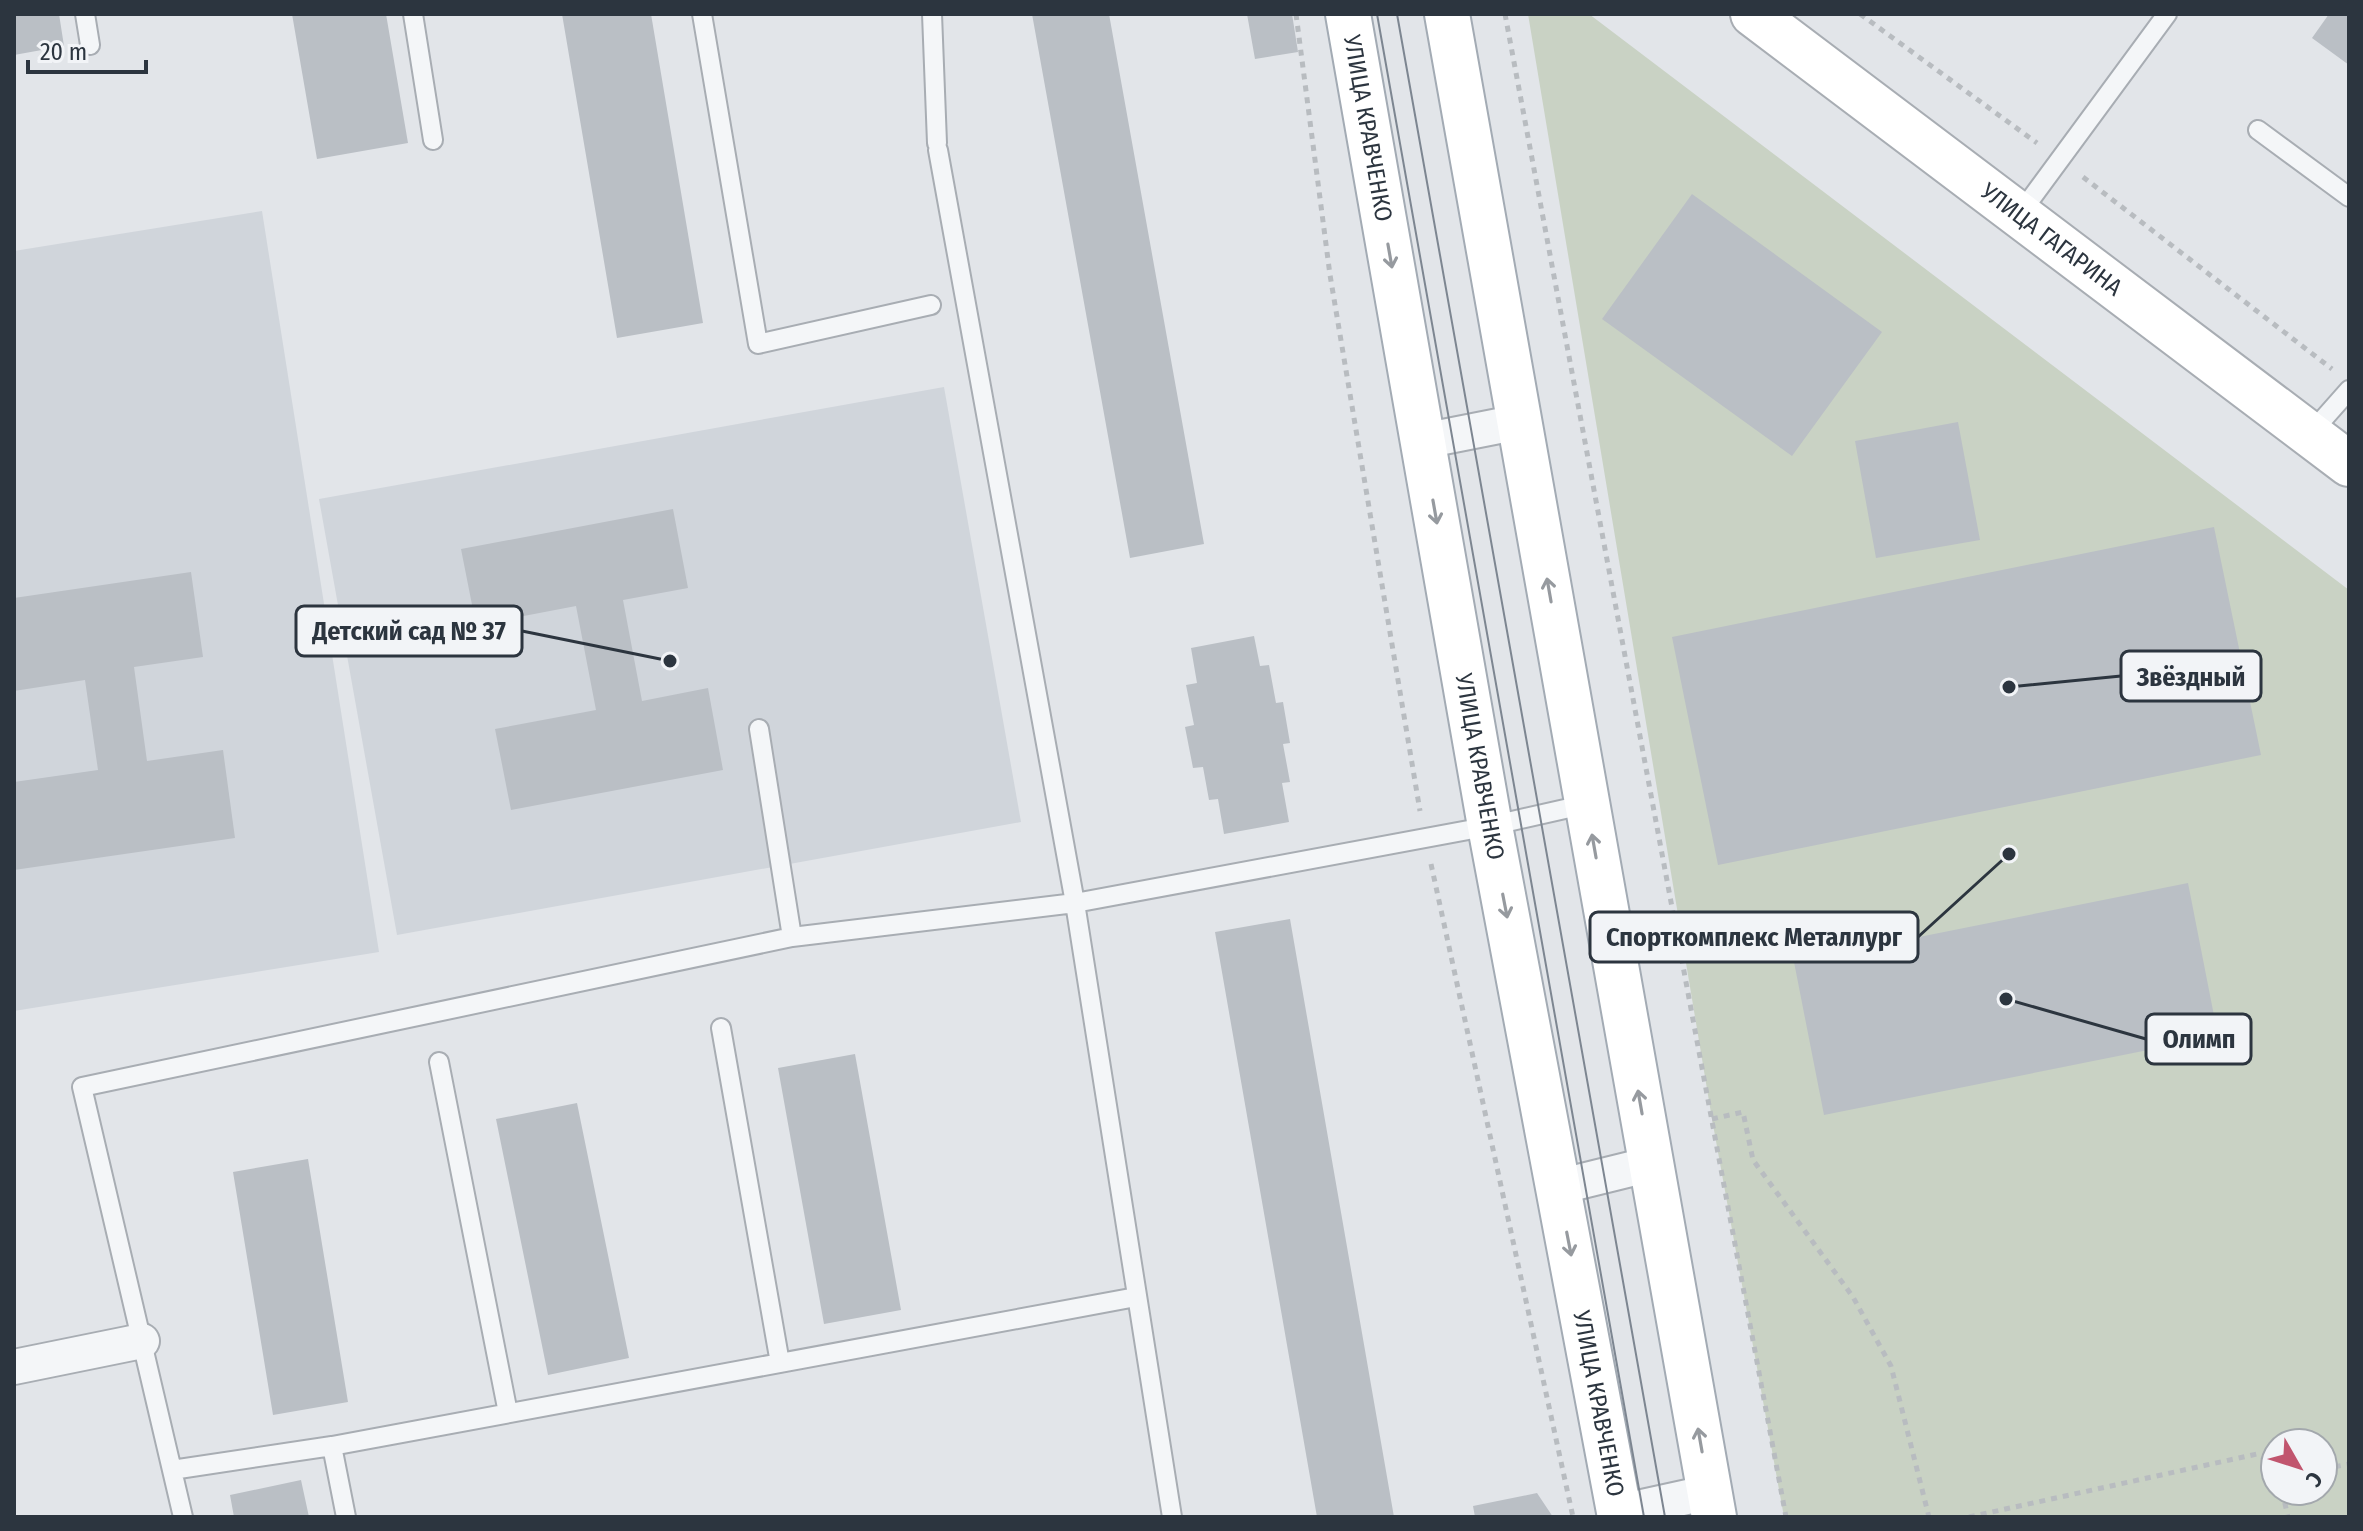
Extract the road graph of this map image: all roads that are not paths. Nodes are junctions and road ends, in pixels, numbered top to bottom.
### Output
1 (85, 14) edge
2 (413, 14) edge
3 (704, 14) edge
4 (932, 14) edge
5 (1348, 14) edge
6 (1447, 14) edge
7 (1753, 14) edge
8 (2167, 14) edge
9 (90, 45) dead end
10 (2258, 130) dead end
11 (433, 140) dead end
12 (2349, 197) edge
13 (2018, 216) junction
14 (931, 305) dead end
15 (2349, 390) edge
16 (1519, 422) junction
17 (2310, 434) junction
18 (1423, 441) junction
19 (2349, 464) edge
20 (759, 729) dead end
21 (1587, 804) junction
22 (1490, 826) junction
23 (1075, 903) junction
24 (792, 937) junction
25 (721, 1028) dead end
26 (439, 1062) dead end
27 (1651, 1164) junction
28 (1558, 1187) junction
29 (1136, 1297) junction
30 (142, 1341) junction
31 (780, 1363) junction
32 (14, 1367) edge
33 (508, 1413) junction
34 (332, 1446) junction
35 (172, 1470) junction
36 (1712, 1504) edge
37 (1619, 1514) edge
38 (183, 1517) edge
39 (346, 1517) edge
40 (1172, 1517) edge

1 - 9 lane
2 - 11 lane
3 - 14 lane
4 - 23 lane
5 -> 18 main road, УЛИЦА КРАВЧЕНКО
6 - 16 main road
7 - 13 main road, УЛИЦА ГАГАРИНА
8 - 13 lane
10 - 12 lane
13 - 17 main road, УЛИЦА ГАГАРИНА
15 - 17 lane
16 - 18 street
21 -> 16 main road
17 - 19 main road, УЛИЦА ГАГАРИНА
18 -> 22 main road, УЛИЦА КРАВЧЕНКО
20 - 24 lane
21 - 22 lane
27 -> 21 main road
22 - 23 lane
22 -> 28 main road, УЛИЦА КРАВЧЕНКО
23 - 24 lane
23 - 29 lane
24 - 30 lane
25 - 31 lane
26 - 33 lane
27 - 28 street
36 -> 27 main road
28 -> 37 main road, УЛИЦА КРАВЧЕНКО
29 - 31 lane
29 - 40 lane
30 - 32 street
30 - 35 lane
31 - 33 lane
33 - 34 lane
34 - 35 lane
34 - 39 lane
35 - 38 lane
36 - 37 street

